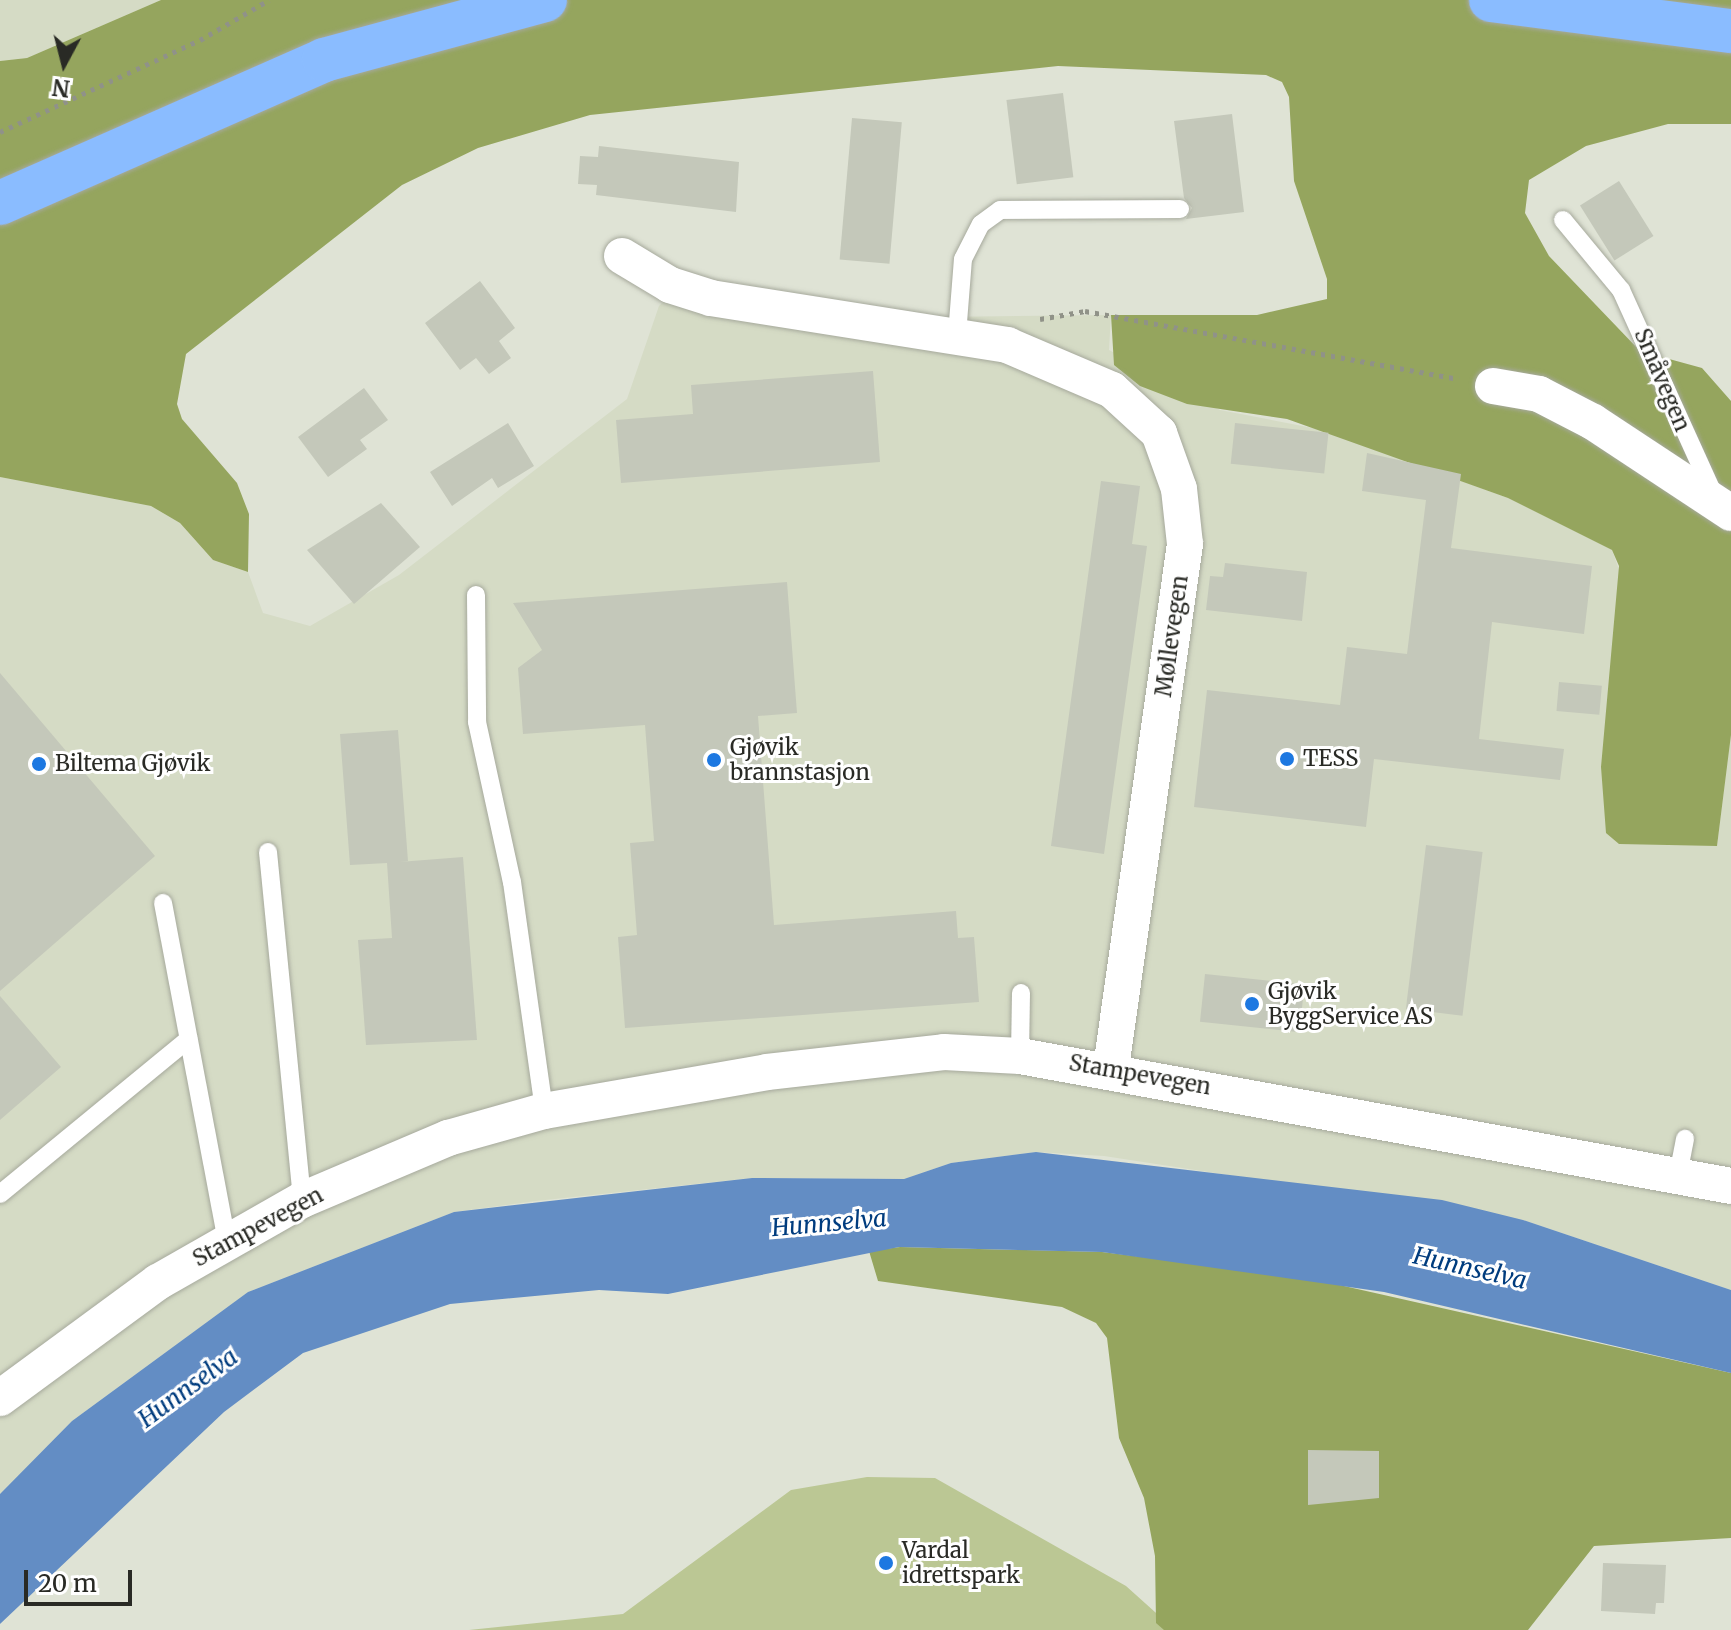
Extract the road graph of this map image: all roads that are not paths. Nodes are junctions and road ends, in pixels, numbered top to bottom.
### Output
1 (545, 0) edge
2 (1491, 0) edge
3 (1731, 31) edge
4 (0, 203) edge
5 (1180, 209) dead end
6 (1563, 220) dead end
7 (622, 256) dead end
8 (957, 335) junction
9 (1493, 386) road end
10 (1726, 511) edge
11 (476, 595) dead end
12 (268, 852) dead end
13 (163, 903) dead end
14 (1021, 993) dead end
15 (189, 1039) junction
16 (1020, 1056) junction
17 (1111, 1068) junction
18 (544, 1111) junction
19 (1685, 1139) dead end
20 (1678, 1175) junction
21 (1731, 1186) edge
22 (0, 1194) edge
23 (302, 1200) junction
24 (227, 1242) junction
25 (0, 1398) edge

1 - 4 highway
2 - 3 highway
5 - 8 lane
6 - 10 lane, Småvegen
7 - 8 street, Møllevegen
8 - 17 street, Møllevegen
9 - 10 street, Småvegen
11 - 18 lane
12 - 23 lane
13 - 15 lane
14 - 16 lane
15 - 22 lane
15 - 24 lane
16 - 17 street, Stampevegen
16 - 18 street, Stampevegen
17 - 20 street, Stampevegen
18 - 23 street, Stampevegen
19 - 20 lane
20 - 21 street, Stampevegen
23 - 24 street, Stampevegen
24 - 25 street, Stampevegen

